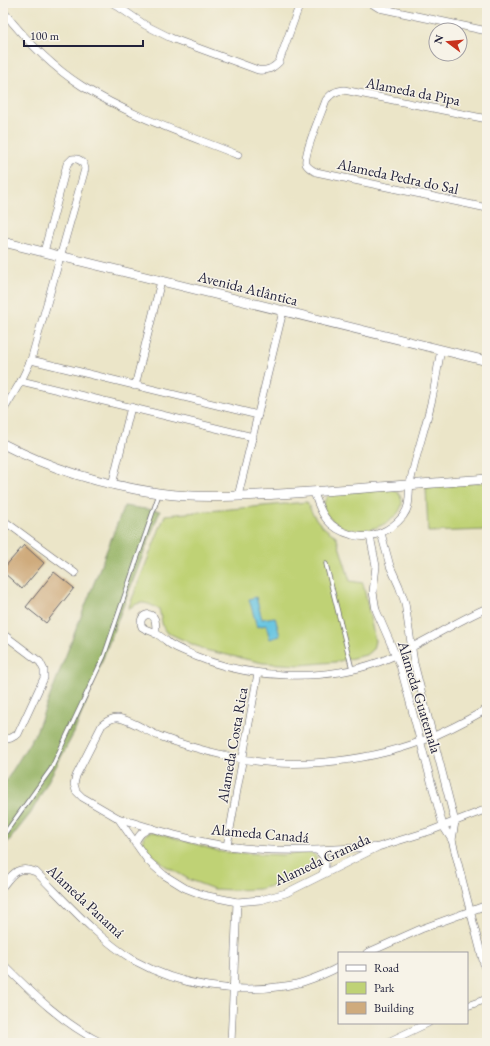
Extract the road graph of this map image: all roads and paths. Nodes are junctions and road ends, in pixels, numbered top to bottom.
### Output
1 (113, 3) edge
2 (299, 3) edge
3 (371, 3) edge
4 (3, 11) edge
5 (487, 31) edge
6 (487, 119) edge
7 (238, 154) dead end
8 (307, 165) joint
9 (487, 208) edge
10 (3, 242) edge
11 (44, 252) junction
12 (61, 256) junction
13 (162, 281) junction
14 (283, 311) junction
15 (441, 350) junction
16 (31, 360) junction
17 (487, 361) edge
18 (21, 381) junction
19 (136, 386) junction
20 (131, 407) junction
21 (3, 411) edge
22 (258, 415) junction
23 (253, 437) junction
24 (3, 444) edge
25 (487, 479) edge
26 (112, 485) junction
27 (410, 485) junction
28 (314, 492) junction
29 (159, 493) junction
30 (238, 496) junction
31 (3, 520) edge
32 (381, 533) junction
33 (370, 536) junction
34 (326, 564) dead end
35 (75, 573) dead end
36 (487, 608) edge
37 (3, 634) edge
38 (156, 634) dead end
39 (411, 648) junction
40 (396, 654) junction
41 (352, 669) junction
42 (258, 673) junction
43 (487, 709) edge
44 (433, 736) junction
45 (3, 740) edge
46 (421, 741) junction
47 (242, 760) junction
48 (487, 809) edge
49 (118, 818) junction
50 (455, 822) junction
51 (443, 826) junction
52 (151, 828) junction
53 (3, 836) edge
54 (452, 840) junction
55 (135, 843) junction
56 (227, 846) junction
57 (378, 846) junction
58 (318, 851) junction
59 (323, 873) junction
60 (3, 886) edge
61 (237, 902) junction
62 (487, 905) edge
63 (470, 912) junction
64 (369, 952) edge
65 (3, 964) edge
66 (338, 967) edge
67 (487, 976) edge
68 (233, 989) junction
69 (487, 999) edge
70 (468, 1006) edge
71 (426, 1024) edge
72 (102, 1043) edge
73 (231, 1043) edge
74 (386, 1043) edge

1 - 2 street
3 - 5 street
4 - 7 street
6 - 8 street, Alameda da Pipa
8 - 9 street, Alameda Pedra do Sal
10 - 11 street, Avenida Atlântica
11 - 12 street, Avenida Atlântica
11 - 12 street
12 - 13 street, Avenida Atlântica
12 - 16 street
13 - 14 street, Avenida Atlântica
13 - 19 street
14 - 15 street, Avenida Atlântica
14 - 22 street
15 - 17 street, Avenida Atlântica
15 - 27 street
16 - 18 street
16 - 19 street
18 - 20 street
18 - 21 street
19 - 22 street
20 - 23 street
20 - 26 street
22 - 23 street
23 - 30 street
24 - 26 street
25 - 27 street
26 - 29 street
27 - 28 street
27 - 32 street
28 - 30 street
28 - 33 street
29 - 30 street
29 - 53 lane
31 - 35 street
32 - 33 street
32 - 39 street, Alameda Guatemala
33 - 40 street, Alameda Guatemala
34 - 41 lane
36 - 39 street
37 - 45 street
38 - 42 street
39 - 40 street
39 - 44 street, Alameda Guatemala
40 - 41 street
40 - 46 street, Alameda Guatemala
41 - 42 street
42 - 47 street, Alameda Costa Rica
43 - 44 street
44 - 46 street
44 - 50 street, Alameda Guatemala
46 - 47 street
46 - 51 street, Alameda Guatemala
47 - 49 street, Alameda Granada
47 - 56 street, Alameda Costa Rica
48 - 50 street, Alameda Granada
49 - 52 street, Alameda Canadá
49 - 55 street, Alameda Granada
50 - 51 street, Alameda Granada
50 - 54 street, Alameda Guatemala
51 - 54 street, Alameda Guatemala
51 - 57 street, Alameda Granada
52 - 55 street
52 - 56 street, Alameda Canadá
54 - 63 street, Alameda Guatemala
55 - 61 street, Alameda Granada
56 - 58 street, Alameda Canadá
57 - 58 street, Alameda Canadá
57 - 59 street, Alameda Granada
58 - 59 street
59 - 61 street, Alameda Granada
60 - 68 street, Alameda Panamá
61 - 68 street
62 - 63 street
63 - 64 street
63 - 67 street, Alameda Guatemala
65 - 72 street
66 - 68 street, Alameda Panamá
68 - 73 street
69 - 70 street
71 - 74 street

